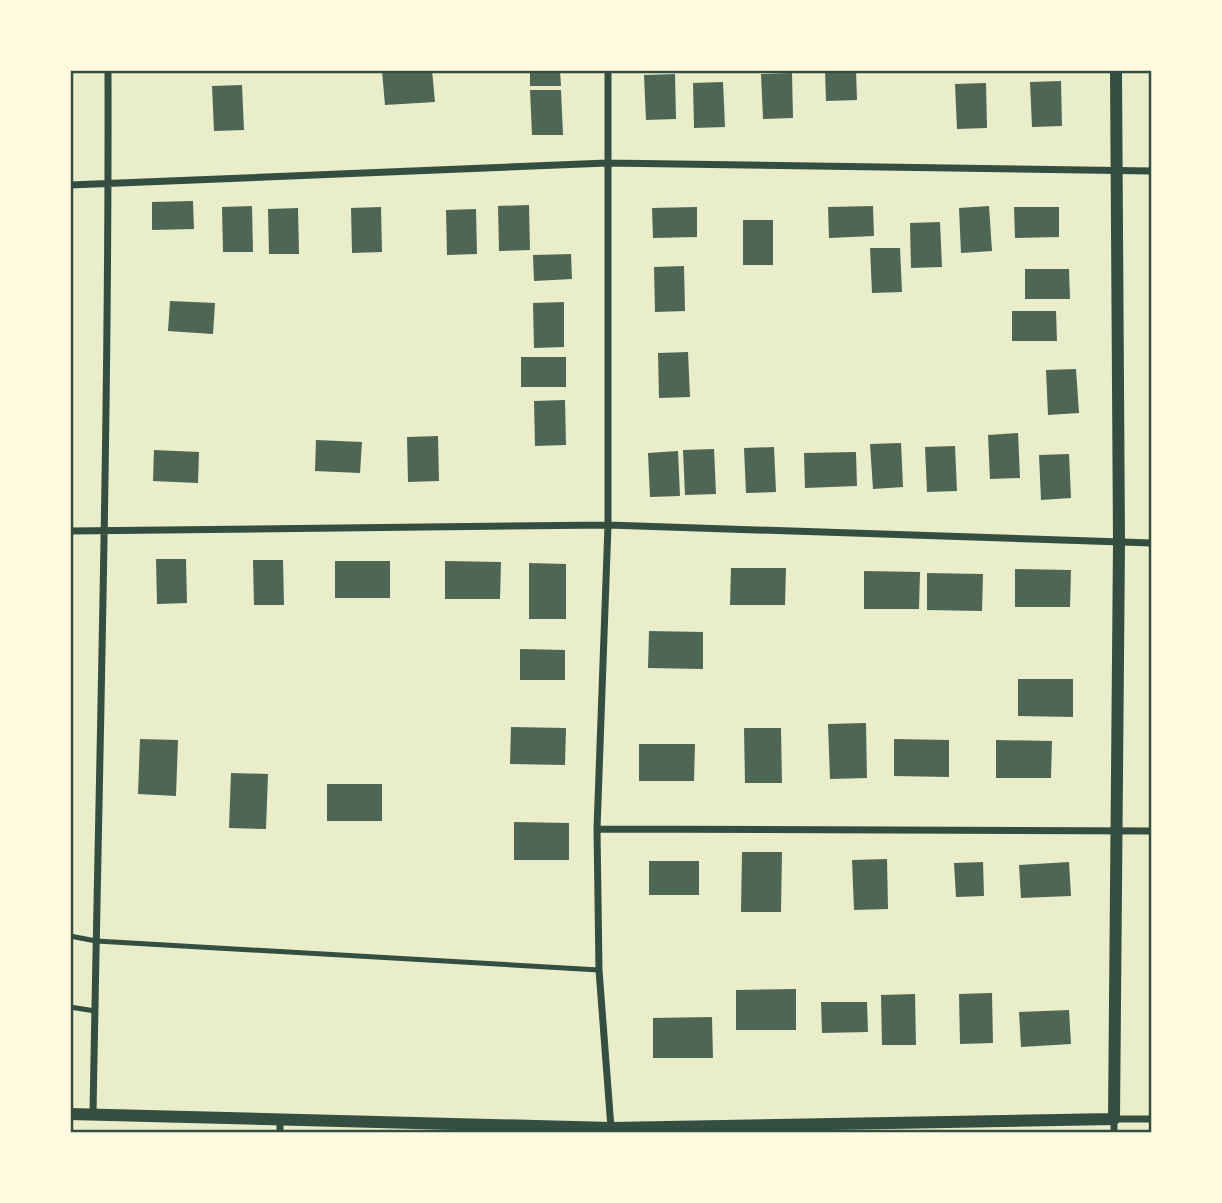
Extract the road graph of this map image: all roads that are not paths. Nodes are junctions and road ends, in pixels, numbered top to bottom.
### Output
1 (108, 70) edge
2 (608, 70) edge
3 (1116, 70) edge
4 (607, 163) junction
5 (1117, 170) junction
6 (1152, 171) edge
7 (109, 183) junction
8 (70, 185) edge
9 (608, 525) junction
10 (70, 531) edge
11 (104, 531) junction
12 (1119, 543) junction
13 (1152, 543) edge
14 (597, 829) junction
15 (1115, 830) junction
16 (1152, 831) edge
17 (70, 936) edge
18 (96, 941) junction
19 (598, 970) junction
20 (70, 1007) edge
21 (95, 1011) junction
22 (70, 1114) edge
23 (93, 1115) junction
24 (1114, 1119) junction
25 (1152, 1119) edge
26 (280, 1126) edge
27 (611, 1131) edge
28 (1114, 1133) edge

1 - 7 street
2 - 4 street
3 - 5 street
4 - 5 street
4 - 7 street
4 - 9 street
5 - 6 street
5 - 12 street
7 - 8 street
7 - 11 street
9 - 11 street
9 - 12 street
9 - 14 street
10 - 11 street
11 - 18 street
12 - 13 street
12 - 15 street
14 - 15 street
14 - 19 street
15 - 16 street
15 - 24 street
17 - 18 lane
18 - 19 lane
18 - 21 street
19 - 27 street
20 - 21 lane
21 - 23 street
22 - 23 street
23 - 26 street
24 - 25 street
24 - 27 street
24 - 28 street
26 - 27 street

